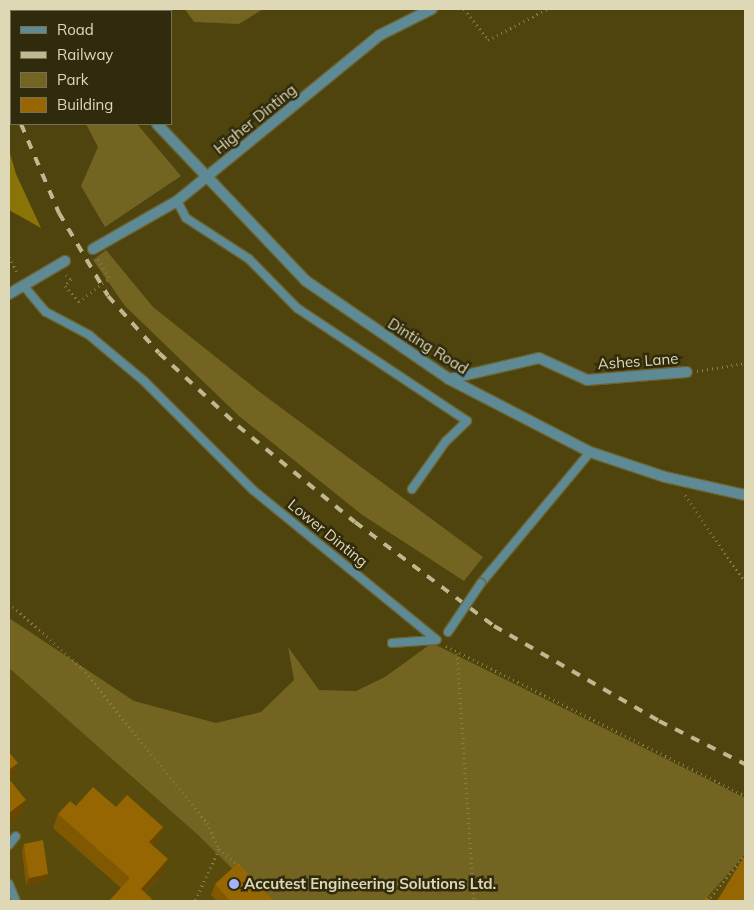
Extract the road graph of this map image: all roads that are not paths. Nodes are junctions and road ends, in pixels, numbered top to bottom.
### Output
1 (432, 9) edge
2 (158, 125) edge
3 (206, 177) junction
4 (177, 200) junction
5 (93, 250) dead end
6 (65, 261) dead end
7 (24, 286) junction
8 (9, 294) edge
9 (687, 372) road end
10 (449, 380) junction
11 (590, 452) junction
12 (412, 489) dead end
13 (745, 495) edge
14 (437, 640) junction
15 (392, 642) dead end
16 (16, 836) dead end
17 (9, 845) edge
18 (9, 884) edge
19 (16, 901) edge

1 - 3 street, Higher Dinting
2 - 3 street, Dinting Road
3 - 4 street, Higher Dinting
3 - 10 street, Dinting Road
4 - 5 street, Higher Dinting
4 - 12 lane
6 - 7 street
7 - 8 street
7 - 14 lane, Lower Dinting
9 - 10 street, Ashes Lane
10 - 11 street, Dinting Road
11 - 13 street, Dinting Road
11 - 14 lane, bridge
14 - 15 lane
16 - 17 lane
18 - 19 lane

